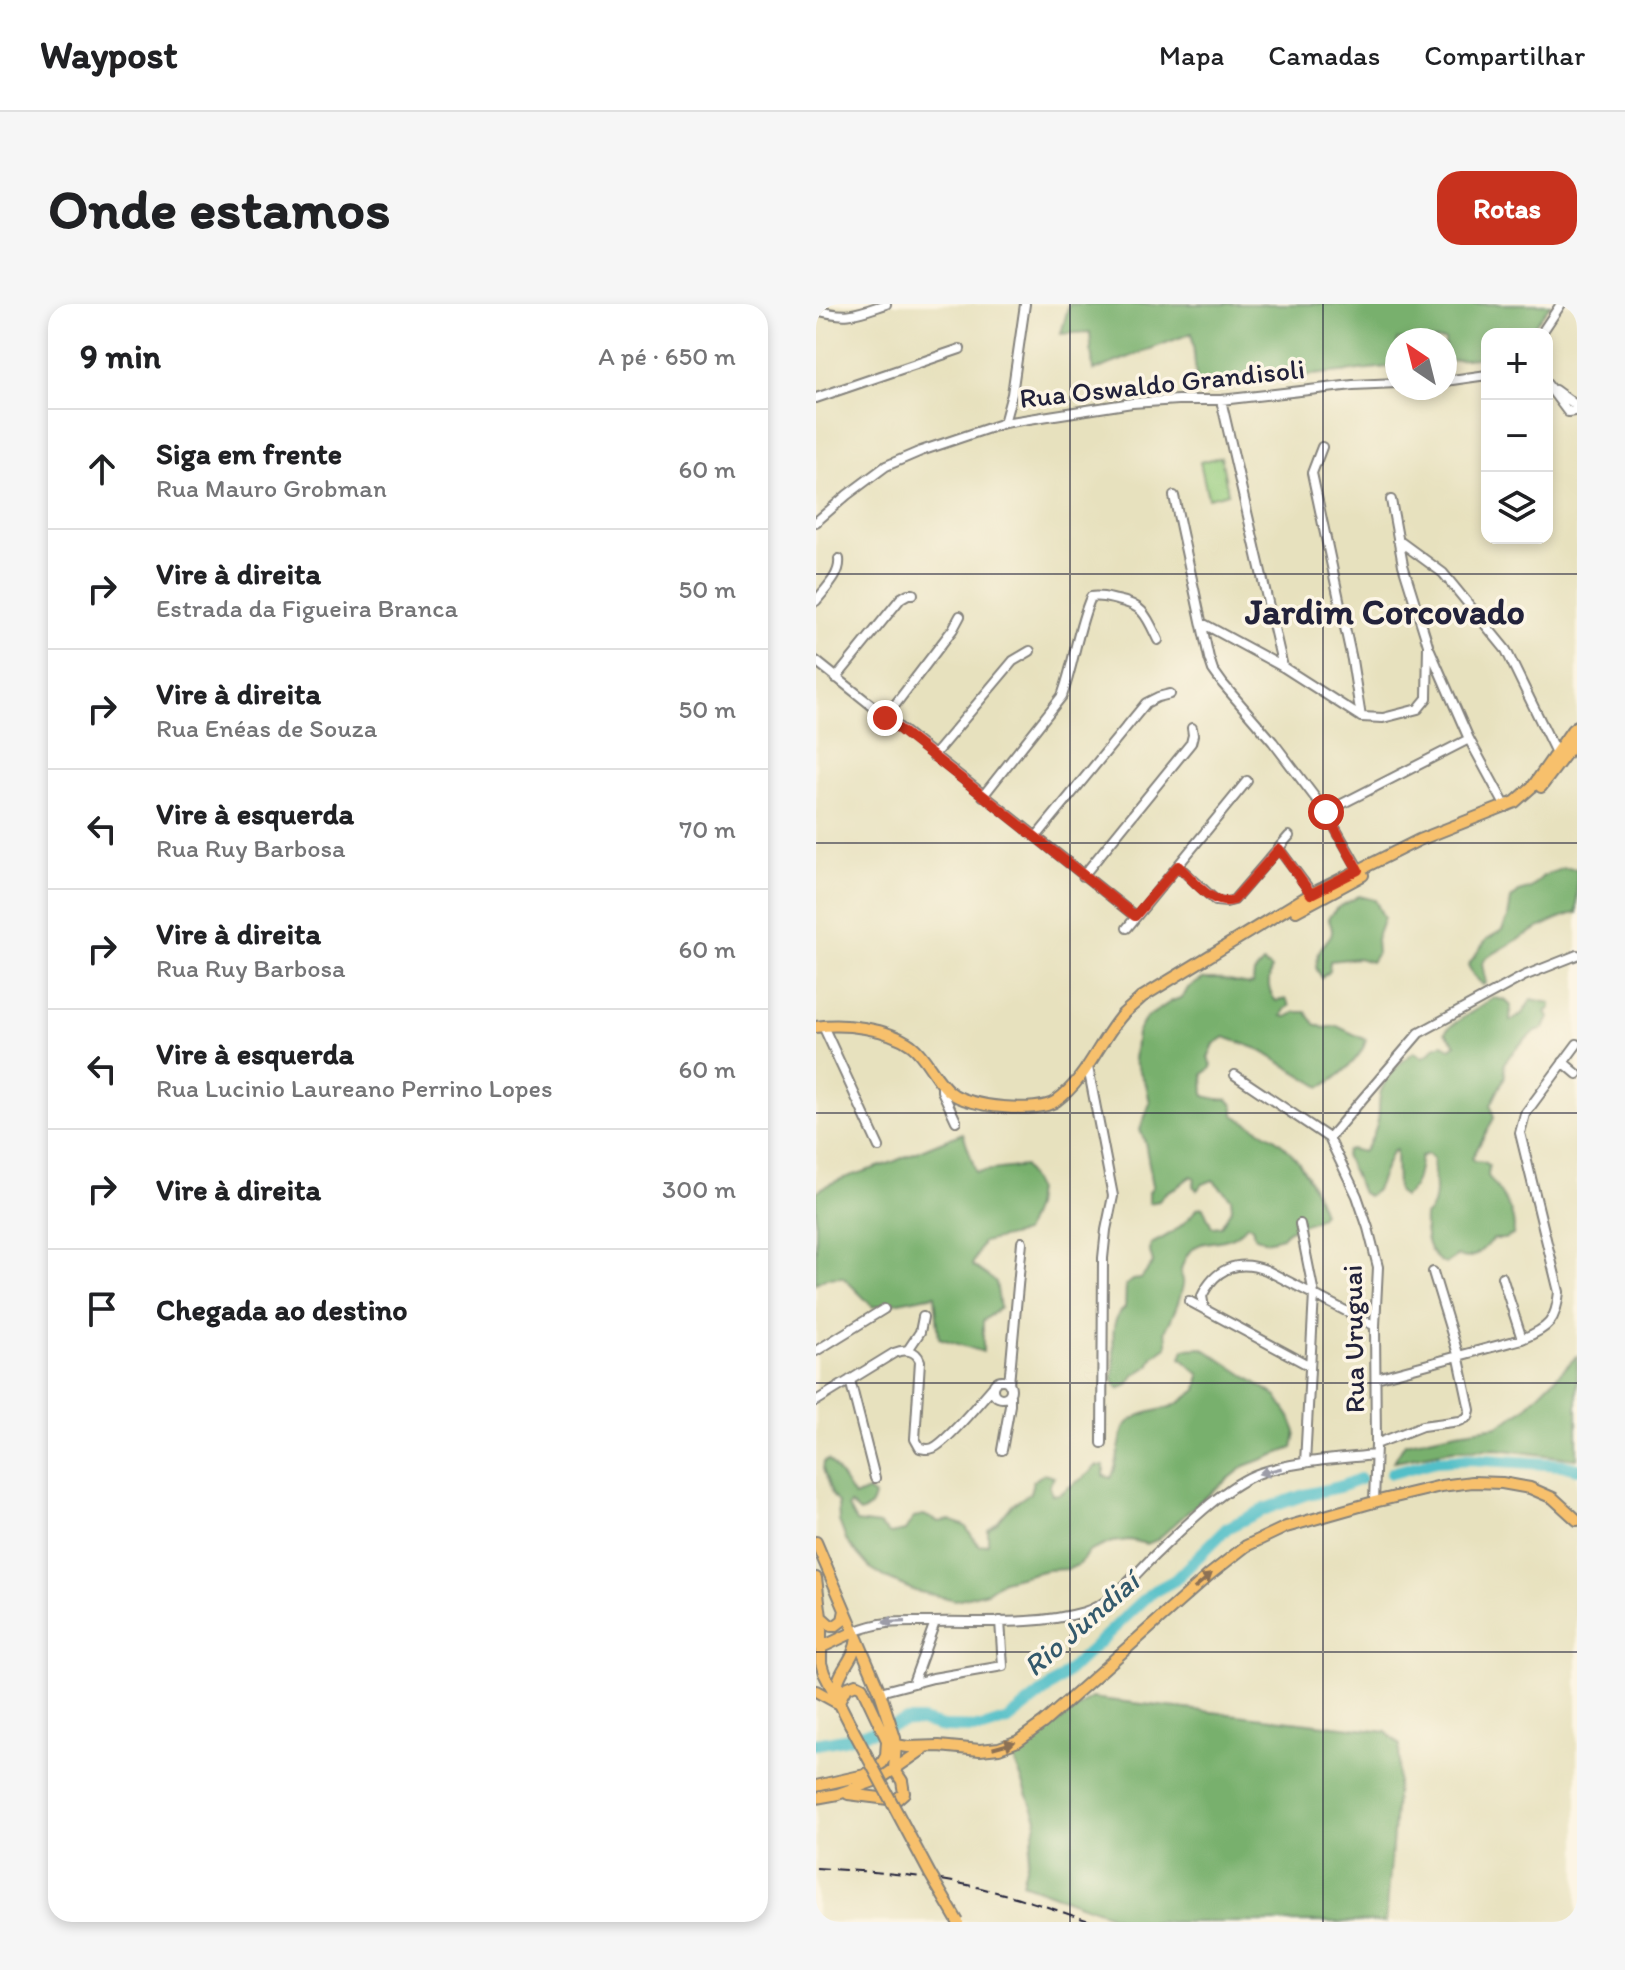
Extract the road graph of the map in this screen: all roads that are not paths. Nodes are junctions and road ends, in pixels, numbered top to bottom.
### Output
1 (886, 304) edge
2 (1025, 304) edge
3 (1561, 304) edge
4 (875, 306) edge
5 (816, 310) edge
6 (1545, 328) edge
7 (960, 349) dead end
8 (1481, 376) edge
9 (1457, 379) edge
10 (1385, 384) edge
11 (1553, 389) edge
12 (816, 398) edge
13 (1221, 400) junction
14 (1574, 408) edge
15 (1004, 423) junction
16 (1322, 447) dead end
17 (1174, 496) dead end
18 (1391, 500) dead end
19 (816, 522) edge
20 (1398, 540) junction
21 (839, 559) dead end
22 (913, 594) dead end
23 (816, 601) edge
24 (960, 616) dead end
25 (1202, 623) junction
26 (1158, 640) dead end
27 (1278, 645) junction
28 (1428, 645) junction
29 (1030, 651) dead end
30 (1269, 660) junction
31 (817, 664) edge
32 (1283, 667) junction
33 (836, 678) junction
34 (1170, 694) dead end
35 (1361, 717) junction
36 (885, 718) junction
37 (1577, 726) edge
38 (1192, 728) dead end
39 (1469, 739) junction
40 (1577, 739) edge
41 (1556, 753) junction
42 (933, 756) junction
43 (1247, 781) dead end
44 (983, 796) junction
45 (1506, 807) junction
46 (1326, 812) junction
47 (1289, 836) dead end
48 (1036, 837) junction
49 (1279, 849) junction
50 (1178, 866) junction
51 (1360, 873) junction
52 (1083, 876) junction
53 (1315, 897) junction
54 (1135, 916) junction
55 (1127, 928) dead end
56 (1577, 955) edge
57 (819, 1026) edge
58 (1577, 1044) edge
59 (1563, 1062) junction
60 (1088, 1067) junction
61 (1577, 1074) edge
62 (1235, 1075) dead end
63 (942, 1085) junction
64 (956, 1121) dead end
65 (1329, 1138) junction
66 (879, 1147) dead end
67 (1300, 1224) dead end
68 (1022, 1242) dead end
69 (1433, 1272) dead end
70 (1502, 1277) dead end
71 (1314, 1294) junction
72 (1189, 1301) dead end
73 (1204, 1308) junction
74 (884, 1309) dead end
75 (923, 1317) dead end
76 (1375, 1326) junction
77 (1522, 1339) junction
78 (908, 1350) junction
79 (816, 1351) edge
80 (1458, 1354) junction
81 (1310, 1366) junction
82 (1376, 1378) junction
83 (850, 1380) junction
84 (993, 1387) junction
85 (1010, 1388) junction
86 (999, 1398) junction
87 (816, 1401) edge
88 (978, 1404) junction
89 (1008, 1412) junction
90 (1102, 1443) dead end
91 (1376, 1444) junction
92 (1002, 1450) dead end
93 (1375, 1455) junction
94 (1305, 1463) junction
95 (875, 1478) dead end
96 (1374, 1502) junction
97 (1577, 1520) edge
98 (816, 1542) edge
99 (816, 1578) edge
100 (845, 1609) junction
101 (821, 1617) junction
102 (1000, 1621) junction
103 (935, 1622) junction
104 (855, 1635) junction
105 (819, 1649) edge
106 (913, 1683) junction
107 (816, 1691) edge
108 (880, 1692) junction
109 (838, 1703) junction
110 (881, 1714) junction
111 (891, 1740) junction
112 (927, 1747) junction
113 (894, 1769) junction
114 (816, 1786) edge
115 (838, 1794) junction
116 (816, 1798) edge
117 (958, 1922) edge

1 - 4 street
2 - 15 street
3 - 6 street
4 - 5 street
7 - 12 street
8 - 9 street
10 - 13 street, Rua Oswaldo Grandisoli
11 - 14 street
13 - 15 street, Rua Oswaldo Grandisoli
13 - 27 street
15 - 19 street, Rua Oswaldo Grandisoli
16 - 35 street
17 - 25 street
18 - 20 street
20 - 28 street
20 - 41 street
21 - 23 street
22 - 33 street
24 - 36 street
25 - 30 street
25 - 46 street
26 - 44 street
27 - 30 street
27 - 32 street
28 - 35 street
28 - 39 street
29 - 42 street
30 - 32 street
31 - 33 street
32 - 35 street
33 - 36 street
34 - 48 street
36 - 42 street
37 - 41 main road
38 - 52 street
39 - 45 street
39 - 46 street
40 - 51 main road
41 - 45 main road
42 - 44 street
43 - 50 street
44 - 48 street
45 - 51 main road
46 - 51 street
47 - 49 street
48 - 52 street
49 - 50 street
49 - 53 street
50 - 54 street
51 - 53 main road
52 - 54 street
53 - 60 main road
54 - 55 street
56 - 65 street
57 - 63 main road
57 - 66 street
58 - 59 street
59 - 61 street
59 - 77 street
60 - 63 main road
60 - 90 street
62 - 65 street
63 - 64 street
65 - 76 street, Rua Uruguai
67 - 71 street
68 - 85 street
69 - 80 street
70 - 77 street
71 - 73 street
71 - 76 street
71 - 81 street
72 - 73 street
73 - 81 street
74 - 79 street
75 - 78 street
76 - 82 street, Rua Uruguai
77 - 80 street
78 - 83 street
78 - 88 street
80 - 82 street
80 - 91 street
81 - 94 street
82 - 91 street, Rua Uruguai
83 - 87 street
83 - 95 street
84 - 85 street
84 - 86 street
84 - 88 street
85 - 86 street
85 - 89 street
86 - 88 street
86 - 89 street
89 - 92 street
91 - 93 street, Rua Uruguai
93 - 94 street
93 - 96 street, Rua Uruguai
94 -> 102 street
96 - 97 main road
112 -> 96 main road
98 - 100 main road
99 - 101 main road
100 - 101 main road
100 - 104 main road
101 - 105 main road
102 - 103 street
102 - 106 street
103 -> 104 street
103 - 106 street
104 - 105 main road
104 - 108 main road
104 - 109 main road
105 - 109 main road
106 - 108 street
107 - 109 main road
108 - 110 main road
109 - 110 main road
109 - 117 main road, bridge
110 - 111 main road
111 - 112 main road
111 - 113 main road
111 - 114 main road
112 - 113 main road
113 - 115 main road
113 - 115 main road
115 - 116 main road

